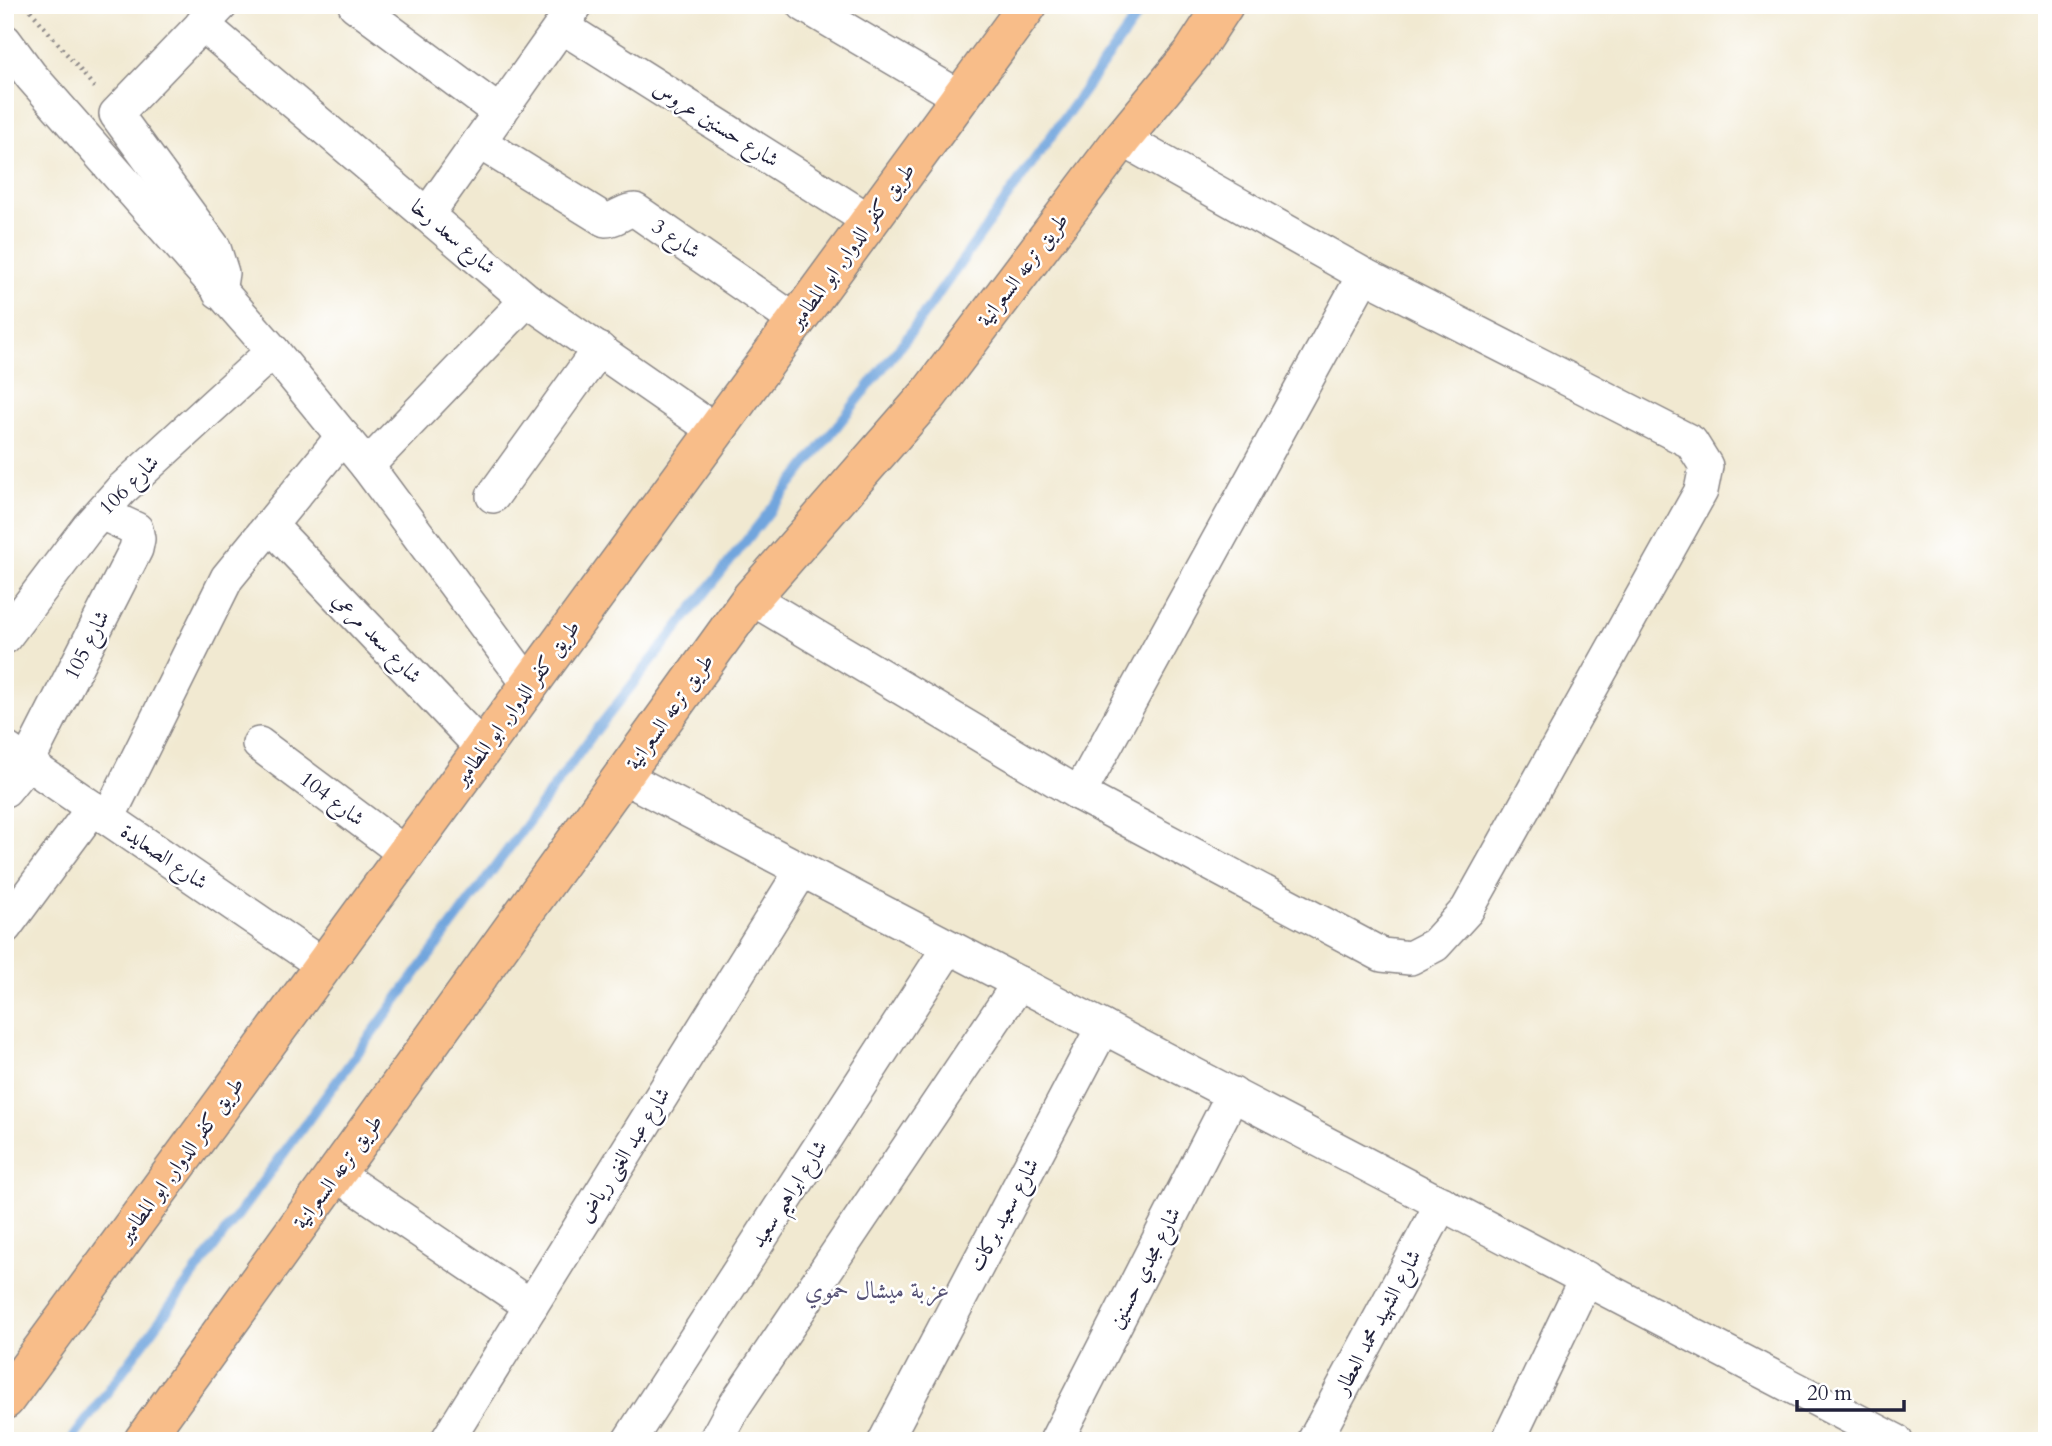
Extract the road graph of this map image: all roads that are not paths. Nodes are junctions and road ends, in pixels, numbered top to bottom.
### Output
1 (355, 5) edge
2 (804, 5) edge
3 (1028, 5) edge
4 (1224, 5) edge
5 (211, 15) edge
6 (569, 16) edge
7 (5, 41) edge
8 (960, 97) junction
9 (499, 113) junction
10 (1122, 139) junction
11 (479, 142) junction
12 (427, 215) junction
13 (870, 221) junction
14 (1364, 275) junction
15 (219, 292) junction
16 (527, 300) junction
17 (797, 322) junction
18 (599, 349) junction
19 (273, 351) junction
20 (717, 432) junction
21 (343, 436) junction
22 (367, 466) junction
23 (494, 496) dead end
24 (101, 513) junction
25 (271, 526) junction
26 (751, 598) junction
27 (5, 637) edge
28 (530, 686) junction
29 (258, 744) dead end
30 (483, 750) junction
31 (16, 756) edge
32 (624, 777) junction
33 (5, 790) edge
34 (1079, 794) junction
35 (100, 813) junction
36 (406, 854) junction
37 (802, 870) junction
38 (5, 927) edge
39 (948, 947) junction
40 (324, 966) junction
41 (1019, 983) junction
42 (1103, 1027) junction
43 (1233, 1094) junction
44 (336, 1174) junction
45 (1442, 1203) junction
46 (1586, 1279) junction
47 (531, 1306) junction
48 (5, 1400) edge
49 (143, 1441) edge
50 (447, 1441) edge
51 (629, 1441) edge
52 (715, 1441) edge
53 (885, 1441) edge
54 (1056, 1441) edge
55 (1314, 1441) edge
56 (1508, 1441) edge
57 (1896, 1441) edge

1 - 9 street
2 - 8 street
3 - 8 main road, طريق كفر الدوار, ابو المطامير
4 - 10 main road, طريق ترعه السعرانية
5 - 12 street, شارع سعد رخا
5 - 15 street
6 - 9 street
6 - 13 street, شارع حسنين عروس
7 - 15 street
8 - 13 main road, طريق كفر الدوار, ابو المطامير
9 - 11 street
10 - 14 street
10 - 26 main road, طريق ترعه السعرانية
11 - 12 street
11 - 17 street, شارع 3
12 - 16 street, شارع سعد رخا
13 - 17 main road, طريق كفر الدوار, ابو المطامير
14 - 34 street
14 - 34 street
15 - 19 street
16 - 18 street, شارع سعد رخا
16 - 22 street
17 - 20 main road, طريق كفر الدوار, ابو المطامير
18 - 20 street, شارع سعد رخا
18 - 23 street
19 - 21 street
19 - 24 street, شارع 106
20 - 28 main road, طريق كفر الدوار, ابو المطامير
21 - 22 street
21 - 25 street
22 - 28 street
24 - 27 street, شارع 106
24 - 31 street, شارع 105
25 - 30 street, شارع سعد مرعي
25 - 35 street
26 - 32 main road, طريق ترعه السعرانية
26 - 34 street
28 - 30 main road, طريق كفر الدوار, ابو المطامير
29 - 36 street, شارع 104
30 - 36 main road, طريق كفر الدوار, ابو المطامير
31 - 33 street, شارع 105
31 - 35 street, شارع الصعايدة
32 - 37 street
32 - 44 main road, طريق ترعه السعرانية
35 - 38 street
35 - 40 street, شارع الصعايدة
36 - 40 main road, طريق كفر الدوار, ابو المطامير
37 - 39 street
37 - 47 street, شارع عبد الغنى رياض
39 - 41 street
39 - 51 street, شارع ابراهيم سعيد
40 - 48 main road, طريق كفر الدوار, ابو المطامير
41 - 42 street
41 - 52 street
42 - 43 street
42 - 53 street, شارع سعيد بركات
43 - 45 street
43 - 54 street, شارع مجدي حسنين
44 - 47 street
44 - 49 main road, طريق ترعه السعرانية
45 - 46 street
45 - 55 street, شارع الشهيد محمد العطار
46 - 56 street
46 - 57 street
47 - 50 street, شارع عبد الغنى رياض

